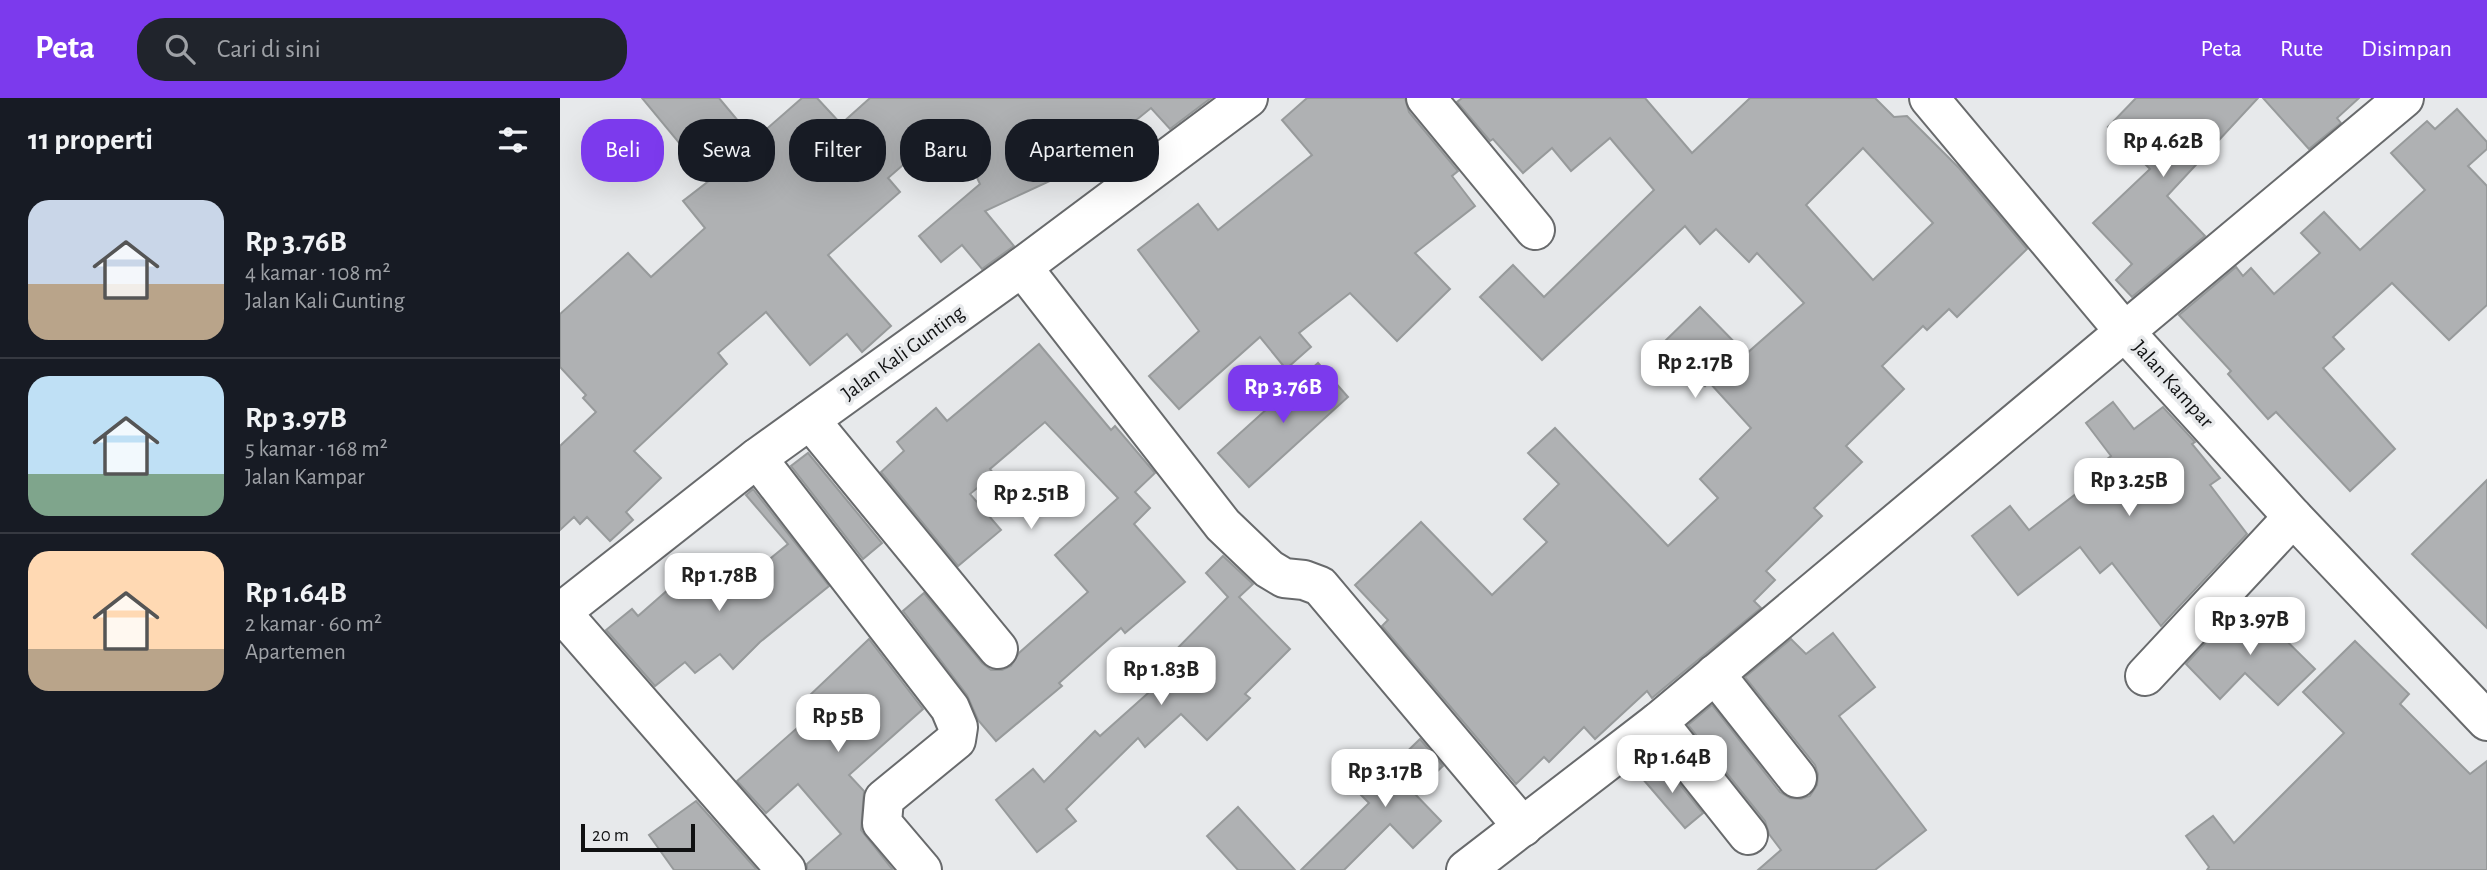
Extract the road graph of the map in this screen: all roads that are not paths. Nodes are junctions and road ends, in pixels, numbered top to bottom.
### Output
1 (1248, 98) edge
2 (1426, 98) edge
3 (1929, 98) edge
4 (2404, 98) edge
5 (1535, 230) dead end
6 (1022, 267) junction
7 (2125, 332) junction
8 (810, 420) junction
9 (757, 458) junction
10 (2293, 517) junction
11 (560, 612) edge
12 (998, 649) dead end
13 (1715, 674) junction
14 (2145, 676) dead end
15 (2487, 721) edge
16 (1658, 722) junction
17 (1797, 778) dead end
18 (1523, 827) junction
19 (1748, 835) dead end
20 (786, 870) edge
21 (922, 870) edge
22 (1466, 870) edge

1 - 6 street, Jalan Kali Gunting
2 - 5 street
3 - 7 street, Jalan Kampar
4 - 7 street
6 - 8 street, Jalan Kali Gunting
6 - 18 street
7 - 10 street, Jalan Kampar
7 - 13 street
8 - 9 street, Jalan Kali Gunting
8 - 12 street
9 - 11 street, Jalan Kali Gunting
9 - 21 street
10 - 14 street
10 - 15 street, Jalan Kampar
11 - 20 street
13 - 16 street
13 - 17 street
16 - 18 street
16 - 19 street
18 - 22 street

